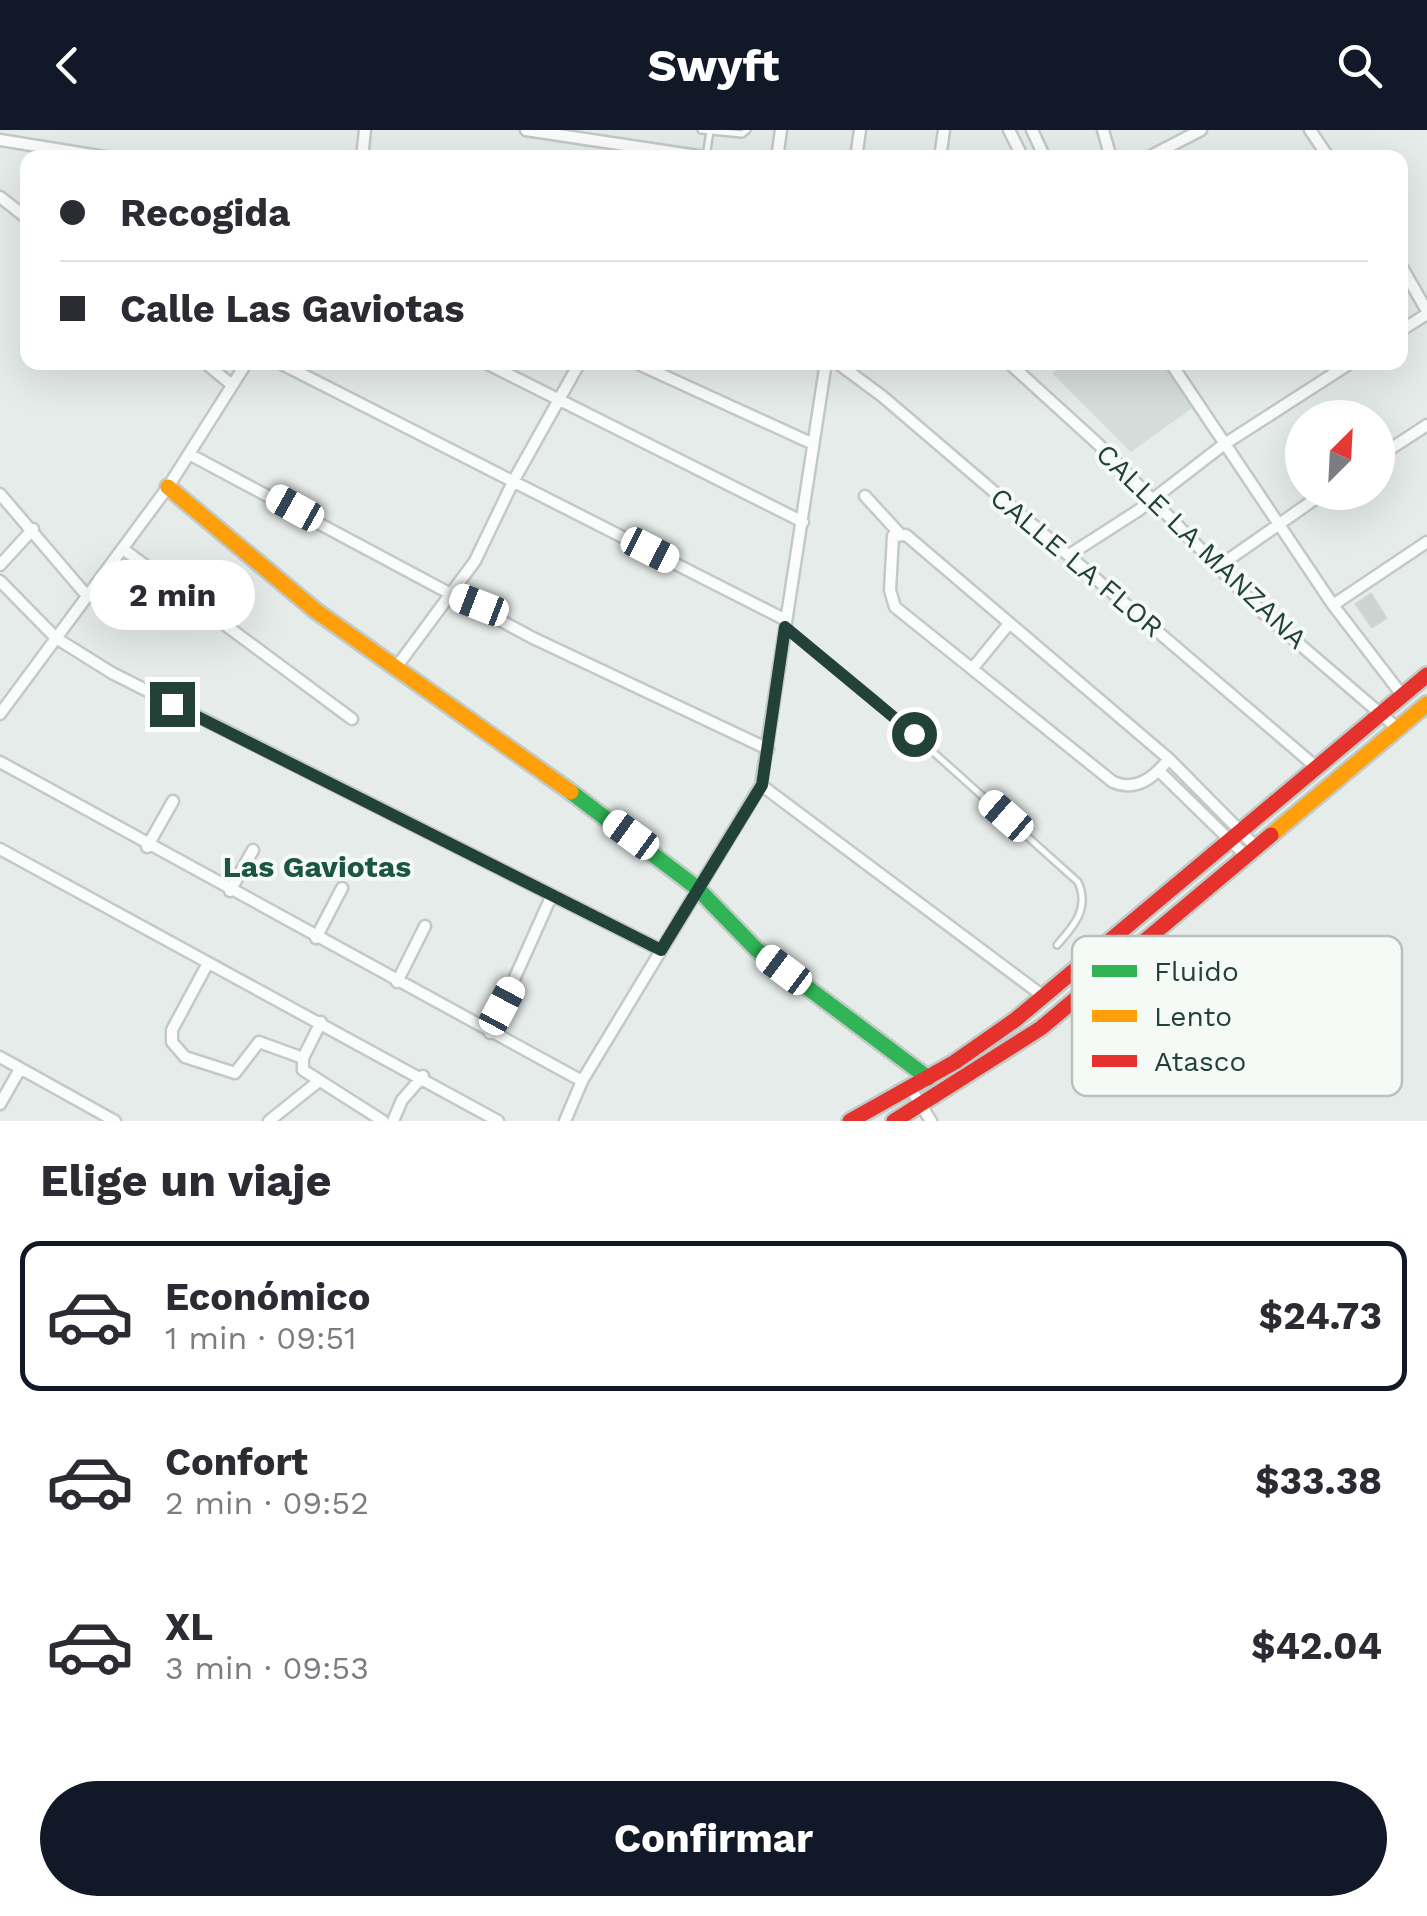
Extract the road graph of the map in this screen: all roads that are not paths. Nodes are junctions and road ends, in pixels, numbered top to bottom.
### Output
1 (526, 130) edge
2 (701, 130) edge
3 (747, 130) edge
4 (1201, 130) edge
5 (710, 131) edge
6 (0, 140) edge
7 (62, 150) edge
8 (662, 150) edge
9 (1162, 150) edge
10 (0, 197) edge
11 (20, 213) edge
12 (1408, 279) edge
13 (1427, 313) edge
14 (214, 370) edge
15 (242, 370) edge
16 (294, 370) edge
17 (500, 370) edge
18 (576, 370) edge
19 (651, 370) edge
20 (824, 370) edge
21 (846, 370) edge
22 (1016, 370) edge
23 (1176, 370) edge
24 (1340, 370) edge
25 (232, 384) junction
26 (562, 401) junction
27 (1427, 425) edge
28 (810, 443) junction
29 (1223, 446) junction
30 (1395, 447) edge
31 (189, 454) junction
32 (514, 480) junction
33 (168, 487) junction
34 (0, 494) edge
35 (865, 496) dead end
36 (1152, 498) junction
37 (1298, 510) edge
38 (803, 522) junction
39 (1280, 522) junction
40 (33, 528) junction
41 (899, 533) junction
42 (1427, 542) edge
43 (123, 549) junction
44 (1068, 555) junction
45 (0, 565) edge
46 (1218, 566) junction
47 (0, 582) edge
48 (449, 594) junction
49 (88, 597) junction
50 (1333, 605) junction
51 (786, 623) junction
52 (1008, 625) junction
53 (56, 638) junction
54 (972, 668) junction
55 (395, 669) junction
56 (1427, 675) edge
57 (1402, 695) junction
58 (1424, 711) edge
59 (1380, 713) junction
60 (0, 714) edge
61 (352, 719) dead end
62 (1397, 728) junction
63 (768, 749) junction
64 (1169, 759) junction
65 (0, 762) edge
66 (1315, 766) junction
67 (1159, 771) junction
68 (762, 785) junction
69 (173, 801) dead end
70 (1235, 834) junction
71 (147, 846) junction
72 (0, 850) edge
73 (253, 850) dead end
74 (1250, 851) junction
75 (342, 888) dead end
76 (696, 888) junction
77 (230, 892) junction
78 (551, 898) junction
79 (425, 926) dead end
80 (1114, 936) edge
81 (1150, 936) edge
82 (316, 938) junction
83 (1058, 944) dead end
84 (661, 950) junction
85 (208, 963) junction
86 (1072, 972) edge
87 (397, 982) junction
88 (1043, 996) junction
89 (1072, 1002) edge
90 (321, 1022) junction
91 (490, 1034) junction
92 (0, 1057) edge
93 (302, 1058) junction
94 (20, 1069) junction
95 (422, 1076) junction
96 (928, 1078) junction
97 (320, 1081) junction
98 (582, 1081) junction
99 (910, 1088) junction
100 (0, 1104) edge
101 (920, 1106) junction
102 (115, 1121) edge
103 (269, 1121) edge
104 (383, 1121) edge
105 (392, 1121) edge
106 (498, 1121) edge
107 (565, 1121) edge
108 (850, 1121) edge
109 (894, 1121) edge
110 (931, 1121) edge

1 - 8 street
2 - 5 lane
3 - 5 lane
4 - 9 street
6 - 7 street
10 - 11 street
12 - 13 street
14 - 25 street
15 - 25 street
16 - 32 street
17 - 26 street
18 - 26 street
19 - 28 street
20 - 28 street
21 - 44 street, CALLE LA FLOR
22 - 36 street, CALLE LA MANZANA
23 - 29 street
24 - 29 street
25 - 31 street
26 - 32 street
26 - 38 street
27 - 30 street
28 - 38 street
29 - 36 street
29 - 39 street
31 - 33 street
31 - 48 street
32 - 48 street
32 - 51 street
33 - 43 street
33 - 55 main road
34 - 40 street
35 - 41 street
36 - 44 street
36 - 46 street, CALLE LA MANZANA
37 - 39 street
38 - 51 street
39 - 46 street
39 - 50 street
40 - 45 street
40 - 49 street
41 - 52 street
41 - 54 street
42 - 50 street
43 - 49 street
43 - 61 street
44 - 66 street, CALLE LA FLOR
46 - 59 street, CALLE LA MANZANA
47 - 53 street
48 - 55 street
48 - 63 street
49 - 53 street
50 - 57 street
51 - 63 street
51 - 83 lane
52 - 54 street
52 - 64 street
53 - 60 street
53 - 78 street
54 - 67 street
55 - 76 main road
56 - 57 main road
57 - 58 main road
57 - 59 main road
58 - 62 main road
59 - 62 street, CALLE LA MANZANA
59 - 66 main road
62 - 74 main road
63 - 68 street
64 - 67 street
64 - 70 street
65 - 71 street
66 - 70 main road
67 - 70 street
68 - 76 street
68 - 88 street
69 - 71 street
70 - 74 street
70 - 80 main road
71 - 77 street
72 - 85 street
73 - 77 street
74 - 81 main road
75 - 82 street
76 - 84 street
76 - 96 main road
77 - 82 street
78 - 84 street
78 - 91 street
79 - 87 street
82 - 87 street
84 - 98 street
85 - 90 street
85 - 93 street
86 - 88 main road
87 - 91 street
88 - 96 main road
89 - 101 main road
90 - 93 street
90 - 95 street
91 - 98 street
92 - 94 street
93 - 97 street
94 - 100 street
94 - 102 street
95 - 105 street
95 - 106 street
96 - 99 main road
97 - 103 street
97 - 104 street
98 - 107 street
99 - 101 street
99 - 108 main road
101 - 109 main road
101 - 110 street

